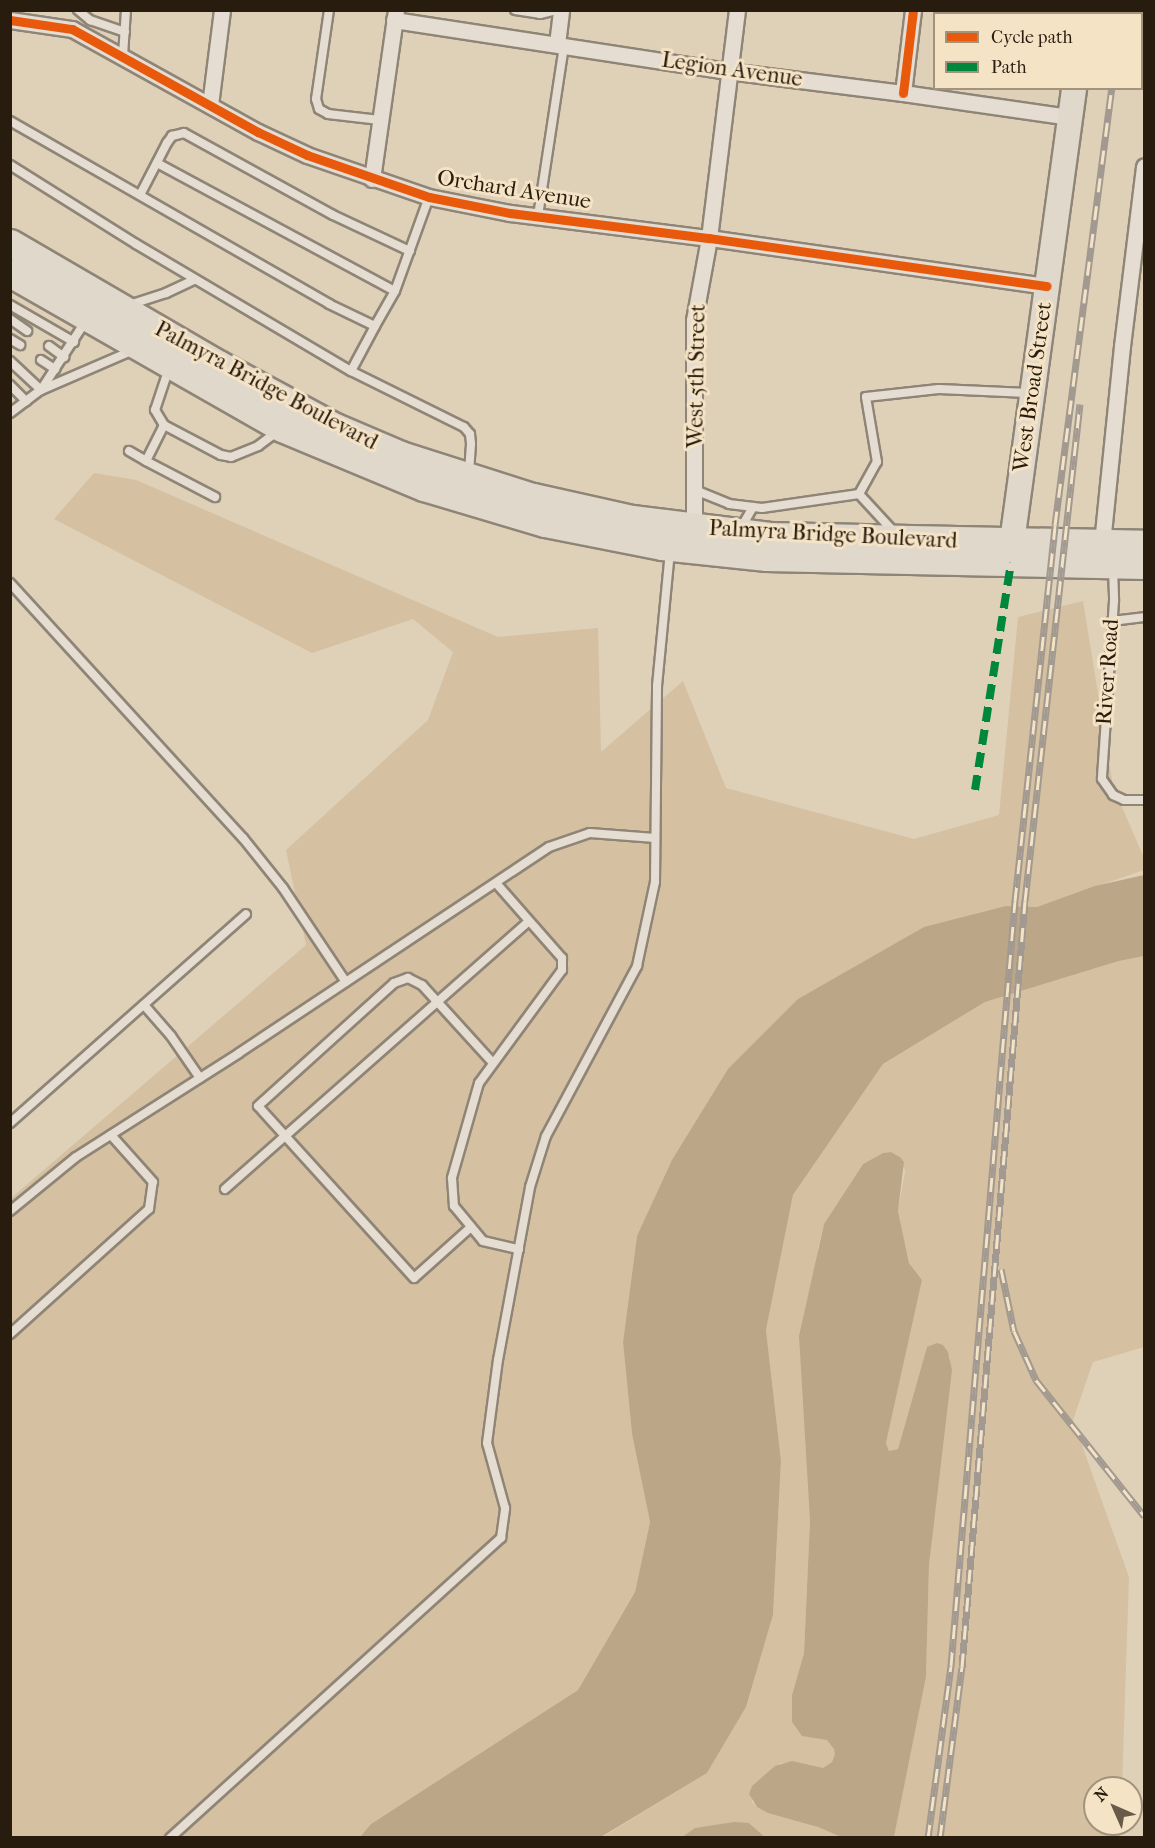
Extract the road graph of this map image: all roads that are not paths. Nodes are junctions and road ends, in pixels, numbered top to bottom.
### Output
1 (56, 10) edge
2 (78, 10) edge
3 (126, 10) edge
4 (222, 10) edge
5 (329, 10) edge
6 (515, 10) edge
7 (560, 10) edge
8 (737, 10) edge
9 (913, 10) edge
10 (395, 15) edge
11 (10, 21) edge
12 (54, 27) junction
13 (125, 32) junction
14 (560, 44) junction
15 (123, 56) junction
16 (728, 71) junction
17 (1074, 90) edge
18 (903, 93) junction
19 (210, 105) junction
20 (1070, 117) junction
21 (380, 120) junction
22 (10, 122) edge
23 (157, 163) junction
24 (10, 165) edge
25 (1144, 166) edge
26 (372, 179) junction
27 (140, 195) junction
28 (429, 197) junction
29 (538, 216) junction
30 (709, 238) junction
31 (11, 243) edge
32 (410, 250) junction
33 (10, 273) edge
34 (194, 280) junction
35 (1047, 286) junction
36 (395, 291) junction
37 (10, 305) edge
38 (121, 307) junction
39 (87, 318) junction
40 (10, 319) edge
41 (375, 326) junction
42 (27, 331) dead end
43 (10, 339) edge
44 (74, 342) junction
45 (20, 345) dead end
46 (49, 346) dead end
47 (138, 348) junction
48 (64, 357) junction
49 (41, 360) dead end
50 (10, 362) edge
51 (169, 366) junction
52 (55, 369) junction
53 (351, 371) junction
54 (10, 385) edge
55 (41, 390) junction
56 (1032, 393) junction
57 (26, 401) junction
58 (10, 412) edge
59 (164, 425) junction
60 (282, 428) junction
61 (129, 451) dead end
62 (146, 461) junction
63 (468, 478) junction
64 (695, 490) junction
65 (859, 494) junction
66 (215, 497) dead end
67 (753, 507) junction
68 (694, 528) junction
69 (738, 533) junction
70 (902, 540) junction
71 (1012, 542) junction
72 (1144, 544) edge
73 (671, 547) junction
74 (1107, 554) junction
75 (1144, 565) edge
76 (10, 583) edge
77 (1144, 617) edge
78 (1112, 621) junction
79 (1144, 800) edge
80 (655, 838) junction
81 (496, 883) junction
82 (246, 915) dead end
83 (529, 921) junction
84 (346, 982) junction
85 (438, 1002) junction
86 (144, 1005) junction
87 (493, 1063) junction
88 (200, 1078) junction
89 (10, 1123) edge
90 (111, 1135) junction
91 (285, 1137) junction
92 (225, 1189) dead end
93 (11, 1209) edge
94 (471, 1227) junction
95 (519, 1250) junction
96 (10, 1334) edge
97 (170, 1838) edge

1 - 12 street
2 - 13 lane
3 - 13 lane
4 - 19 street
5 - 21 lane
6 - 7 lane
7 - 14 street
8 - 16 street, West 5th Street
9 - 18 street
10 - 14 street, Legion Avenue
10 - 21 street
11 - 12 street, Orchard Avenue
12 - 15 street, Orchard Avenue
13 - 15 lane
14 - 16 street, Legion Avenue
14 - 29 lane
15 - 19 street, Orchard Avenue
16 - 18 street, Legion Avenue
16 - 30 street, West 5th Street
17 - 20 main road, West Broad Street
18 - 20 street, Legion Avenue
19 - 26 street, Orchard Avenue
20 - 35 main road, West Broad Street
21 - 26 street
22 - 27 lane
23 - 27 lane
23 - 32 lane
23 - 36 lane
24 - 34 lane
25 - 74 street
26 - 28 street, Orchard Avenue
27 - 41 lane
28 - 29 street, Orchard Avenue
28 - 32 lane
29 - 30 street, Orchard Avenue
30 - 35 street, Orchard Avenue
30 - 64 street, West 5th Street
31 - 38 highway, Palmyra Bridge Boulevard
32 - 36 lane
33 - 39 highway, Palmyra Bridge Boulevard
34 - 38 lane
34 - 53 lane
35 - 56 main road, West Broad Street
36 - 41 lane
37 - 44 lane
38 - 63 highway, Palmyra Bridge Boulevard
39 - 44 lane
39 - 47 highway, Palmyra Bridge Boulevard
40 - 42 lane
41 - 53 lane
43 - 45 lane
44 - 48 lane
46 - 48 lane
47 - 51 highway, Palmyra Bridge Boulevard
47 - 55 lane
48 - 52 lane
49 - 52 lane
50 - 55 lane
51 - 59 lane
51 - 60 highway, Palmyra Bridge Boulevard
52 - 55 lane
53 - 63 lane
54 - 57 lane
55 - 57 lane
56 - 65 lane
56 - 71 main road, West Broad Street
57 - 58 lane
59 - 60 lane
59 - 62 lane
60 - 73 highway, Palmyra Bridge Boulevard
61 - 62 lane
62 - 66 lane
63 - 68 highway, Palmyra Bridge Boulevard
64 - 67 lane
64 - 68 street, West 5th Street
65 - 67 lane
65 - 70 lane
67 - 69 lane
68 - 69 highway, Palmyra Bridge Boulevard
69 - 70 highway, Palmyra Bridge Boulevard
70 - 71 highway, Palmyra Bridge Boulevard
71 - 74 highway, Palmyra Bridge Boulevard
72 - 74 highway, Palmyra Bridge Boulevard
73 - 74 highway, Palmyra Bridge Boulevard
73 - 80 lane
74 - 75 highway, Palmyra Bridge Boulevard
74 - 78 lane, River Road
76 - 84 lane
77 - 78 lane
78 - 79 lane, River Road
80 - 81 lane
80 - 95 lane
81 - 83 lane
81 - 84 lane
82 - 86 lane
83 - 85 lane
83 - 87 lane
84 - 88 lane
85 - 87 lane
85 - 91 lane
85 - 91 lane
86 - 88 lane
86 - 89 lane
87 - 94 lane
88 - 90 lane
90 - 93 lane
90 - 96 lane
91 - 92 lane
91 - 94 lane
94 - 95 lane
95 - 97 lane

